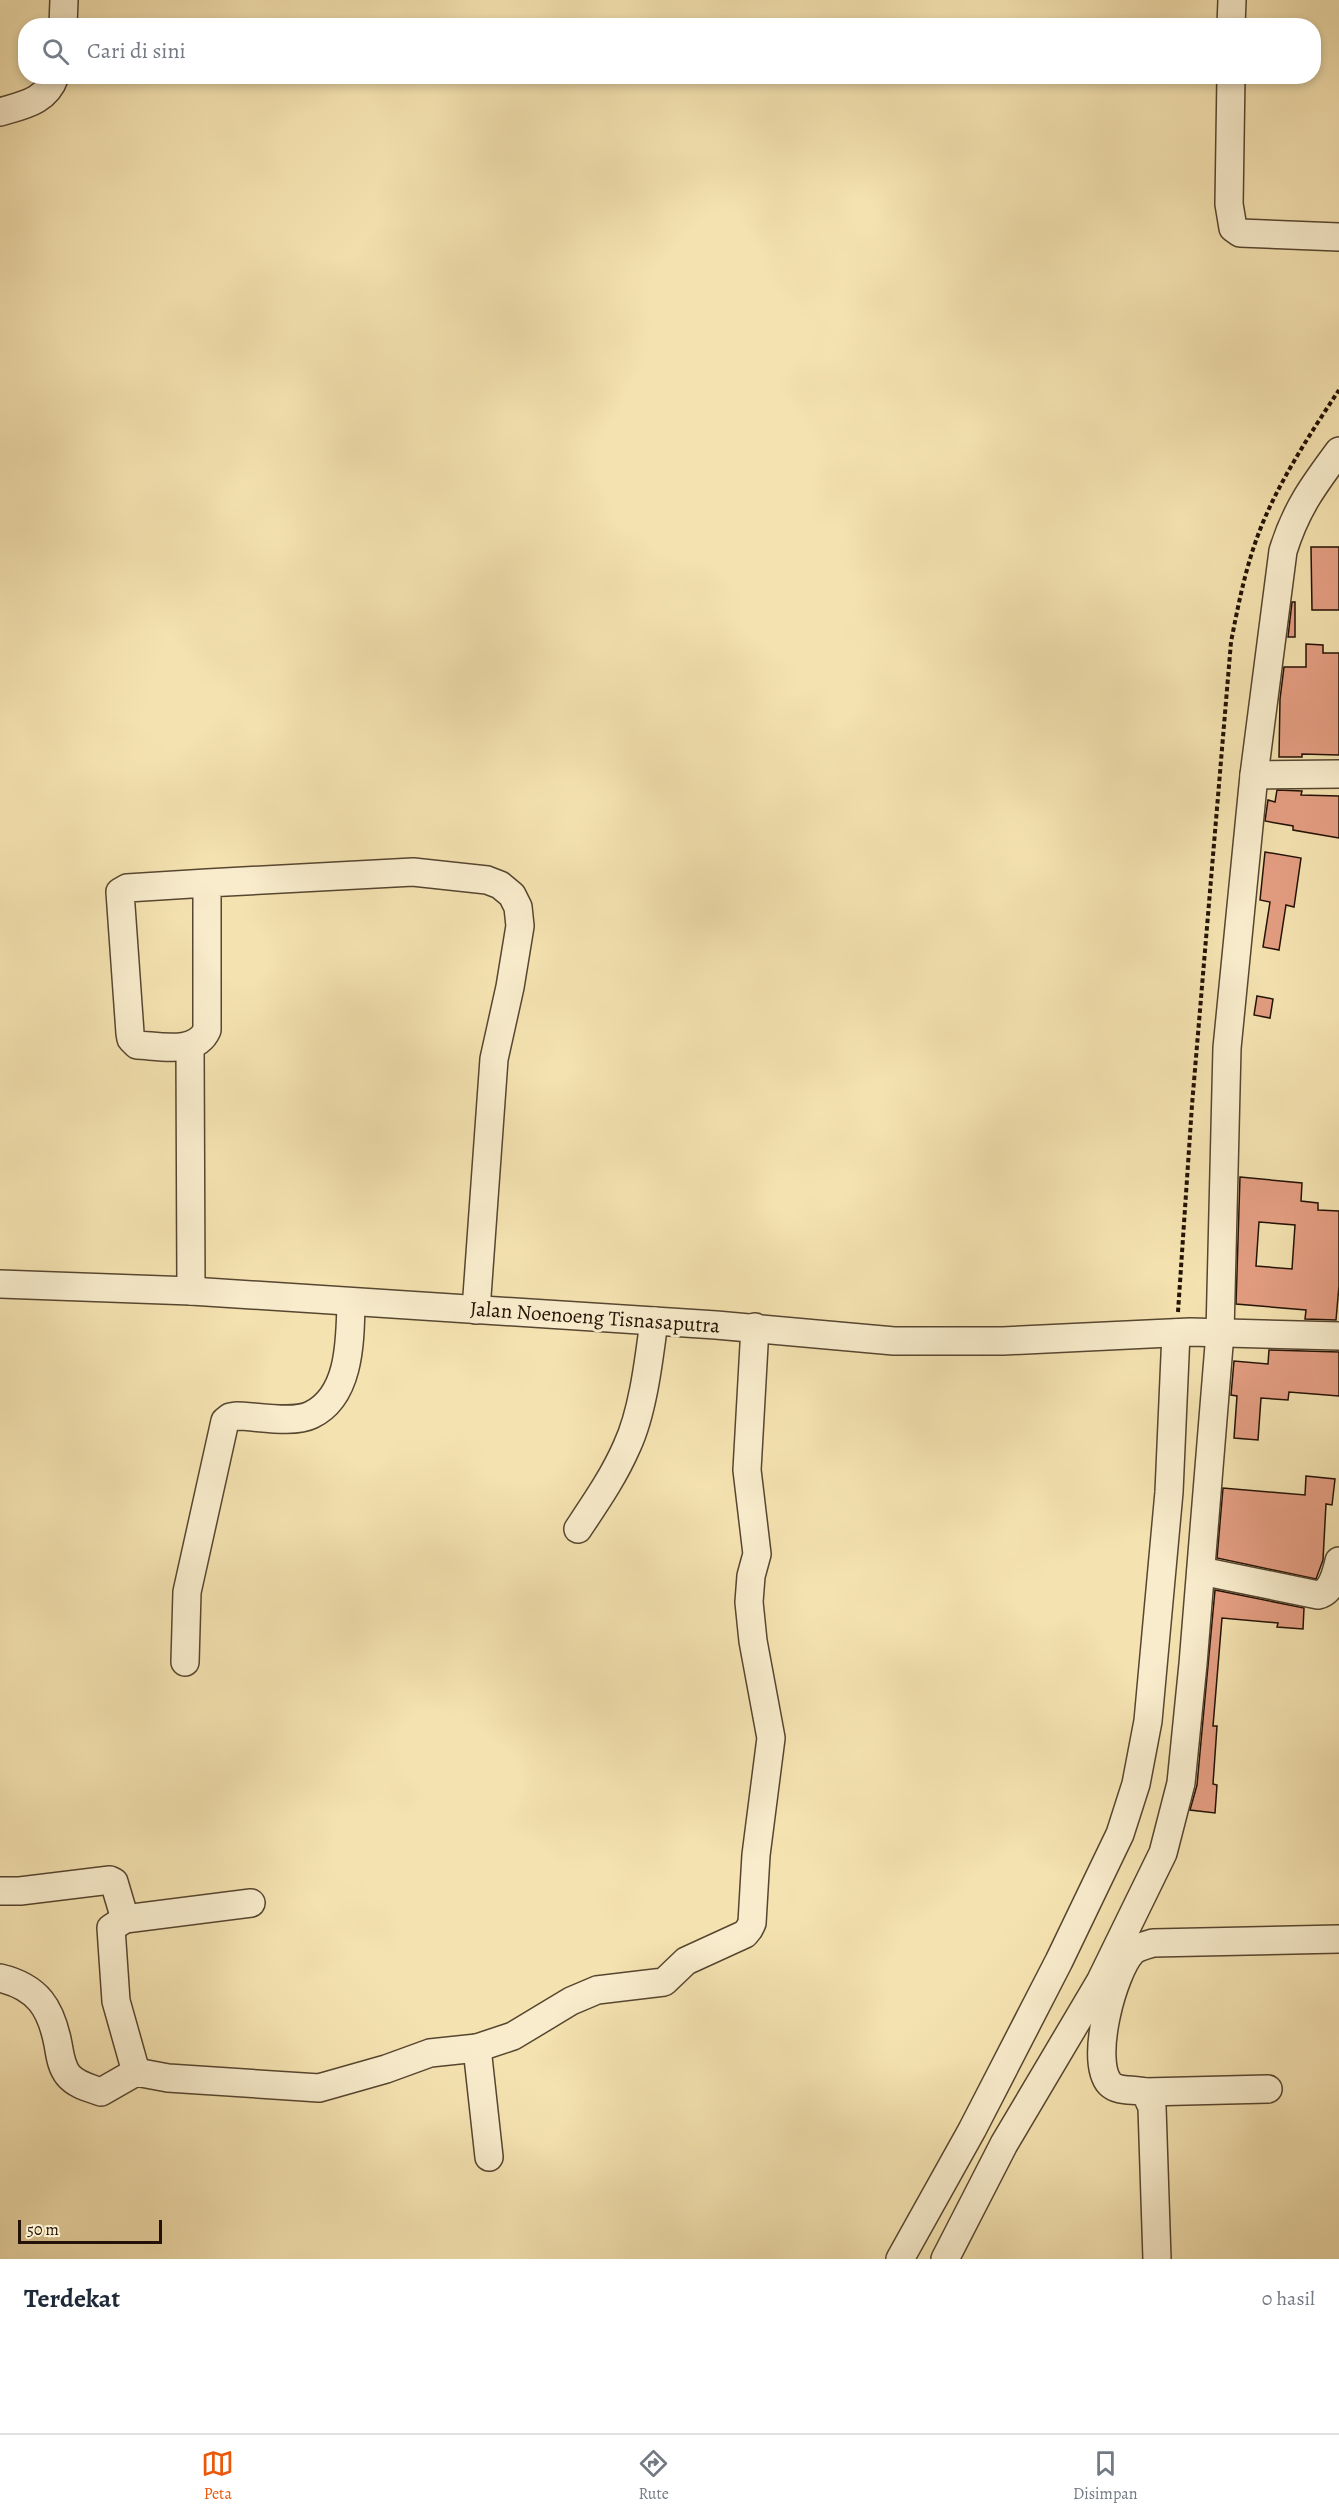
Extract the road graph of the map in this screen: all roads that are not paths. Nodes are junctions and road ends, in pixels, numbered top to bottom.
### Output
1 (64, 0) edge
2 (1232, 0) edge
3 (63, 18) edge
4 (1231, 18) edge
5 (50, 84) edge
6 (1231, 84) edge
7 (0, 112) edge
8 (1339, 237) edge
9 (1339, 451) edge
10 (1339, 774) edge
11 (1254, 775) junction
12 (207, 883) junction
13 (190, 1047) junction
14 (0, 1284) edge
15 (191, 1291) junction
16 (351, 1302) junction
17 (476, 1310) junction
18 (654, 1321) junction
19 (755, 1327) junction
20 (1199, 1333) junction
21 (1339, 1336) edge
22 (578, 1530) dead end
23 (1339, 1561) edge
24 (1201, 1571) junction
25 (185, 1662) dead end
26 (0, 1891) edge
27 (251, 1903) dead end
28 (125, 1918) junction
29 (1339, 1939) edge
30 (0, 1978) edge
31 (477, 2048) junction
32 (136, 2072) junction
33 (1268, 2090) dead end
34 (1145, 2092) junction
35 (489, 2157) dead end
36 (900, 2259) edge
37 (945, 2259) edge
38 (1157, 2259) edge

1 - 3 street
2 - 4 street
5 - 7 street
6 - 8 street
9 - 11 street
10 - 11 street
11 - 20 street
12 - 13 street
12 - 13 street
12 - 17 street
13 - 15 street
14 - 15 street, Jalan Noenoeng Tisnasaputra
15 - 16 street, Jalan Noenoeng Tisnasaputra
16 - 17 street, Jalan Noenoeng Tisnasaputra
16 - 25 street
17 - 18 street, Jalan Noenoeng Tisnasaputra
18 - 19 street, Jalan Noenoeng Tisnasaputra
18 - 22 street
19 - 20 street, Jalan Noenoeng Tisnasaputra
19 - 31 street
20 - 21 street, Jalan Noenoeng Tisnasaputra
20 - 24 street
20 - 36 street
23 - 24 street
24 - 37 street
26 - 28 street
27 - 28 street
28 - 32 street
29 - 34 street
30 - 32 street
31 - 32 street
31 - 35 street
33 - 34 street
34 - 38 street

